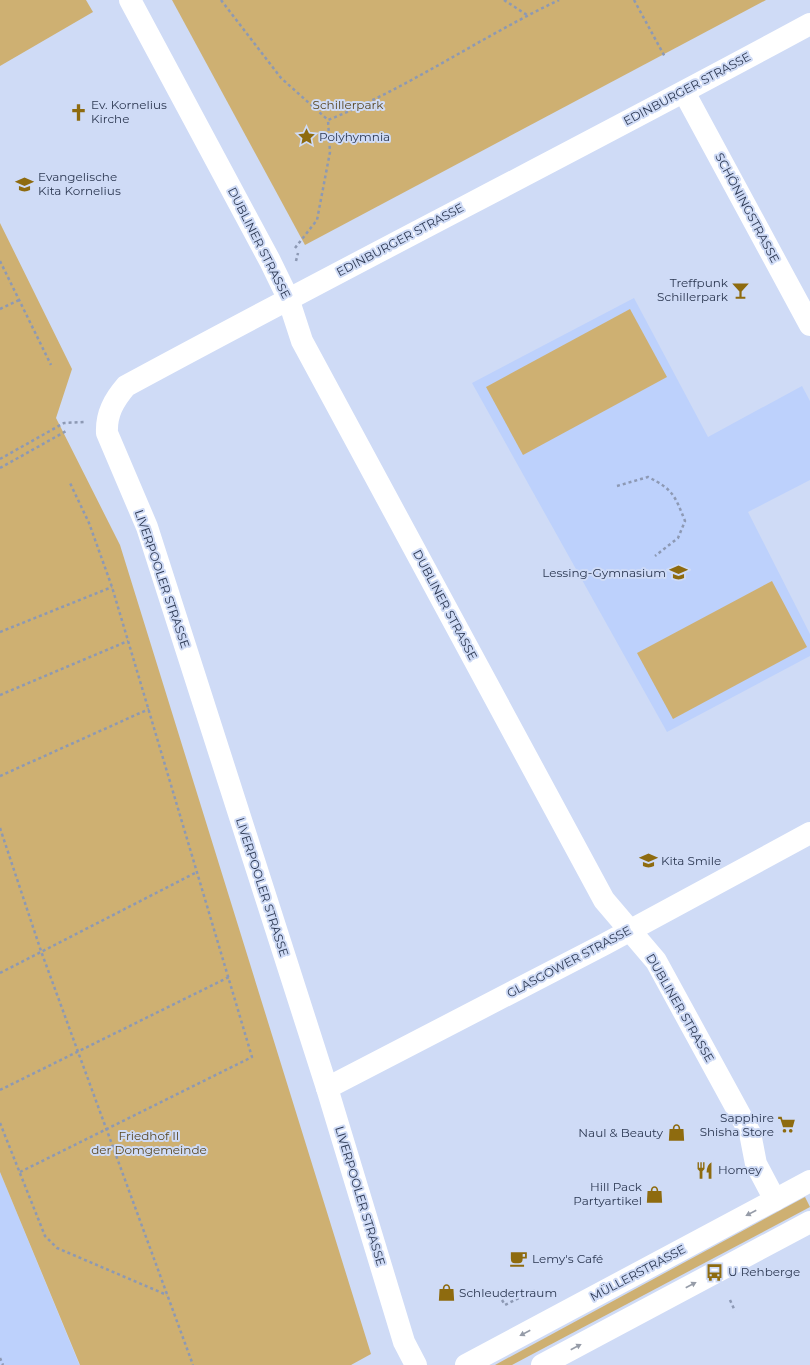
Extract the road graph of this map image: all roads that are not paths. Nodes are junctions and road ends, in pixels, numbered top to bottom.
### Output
1 (130, 0) edge
2 (810, 24) edge
3 (684, 92) junction
4 (288, 298) junction
5 (810, 325) edge
6 (110, 411) joint
7 (810, 833) edge
8 (630, 930) junction
9 (327, 1088) junction
10 (810, 1181) edge
11 (775, 1200) junction
12 (810, 1222) edge
13 (416, 1365) edge
14 (466, 1365) edge
15 (542, 1365) edge

1 - 4 street, DUBLINER STRASSE
2 - 3 street, EDINBURGER STRASSE
3 - 4 street, EDINBURGER STRASSE
3 - 5 street, SCHÖNINGSTRASSE
4 - 6 street, EDINBURGER STRASSE
4 - 8 street, DUBLINER STRASSE
6 - 9 street, LIVERPOOLER STRASSE
7 - 8 street, GLASGOWER STRASSE
8 - 9 street, GLASGOWER STRASSE
8 - 11 street, DUBLINER STRASSE
9 - 13 street, LIVERPOOLER STRASSE
10 - 11 street, MÜLLERSTRASSE
11 -> 14 street, MÜLLERSTRASSE
15 -> 12 street

